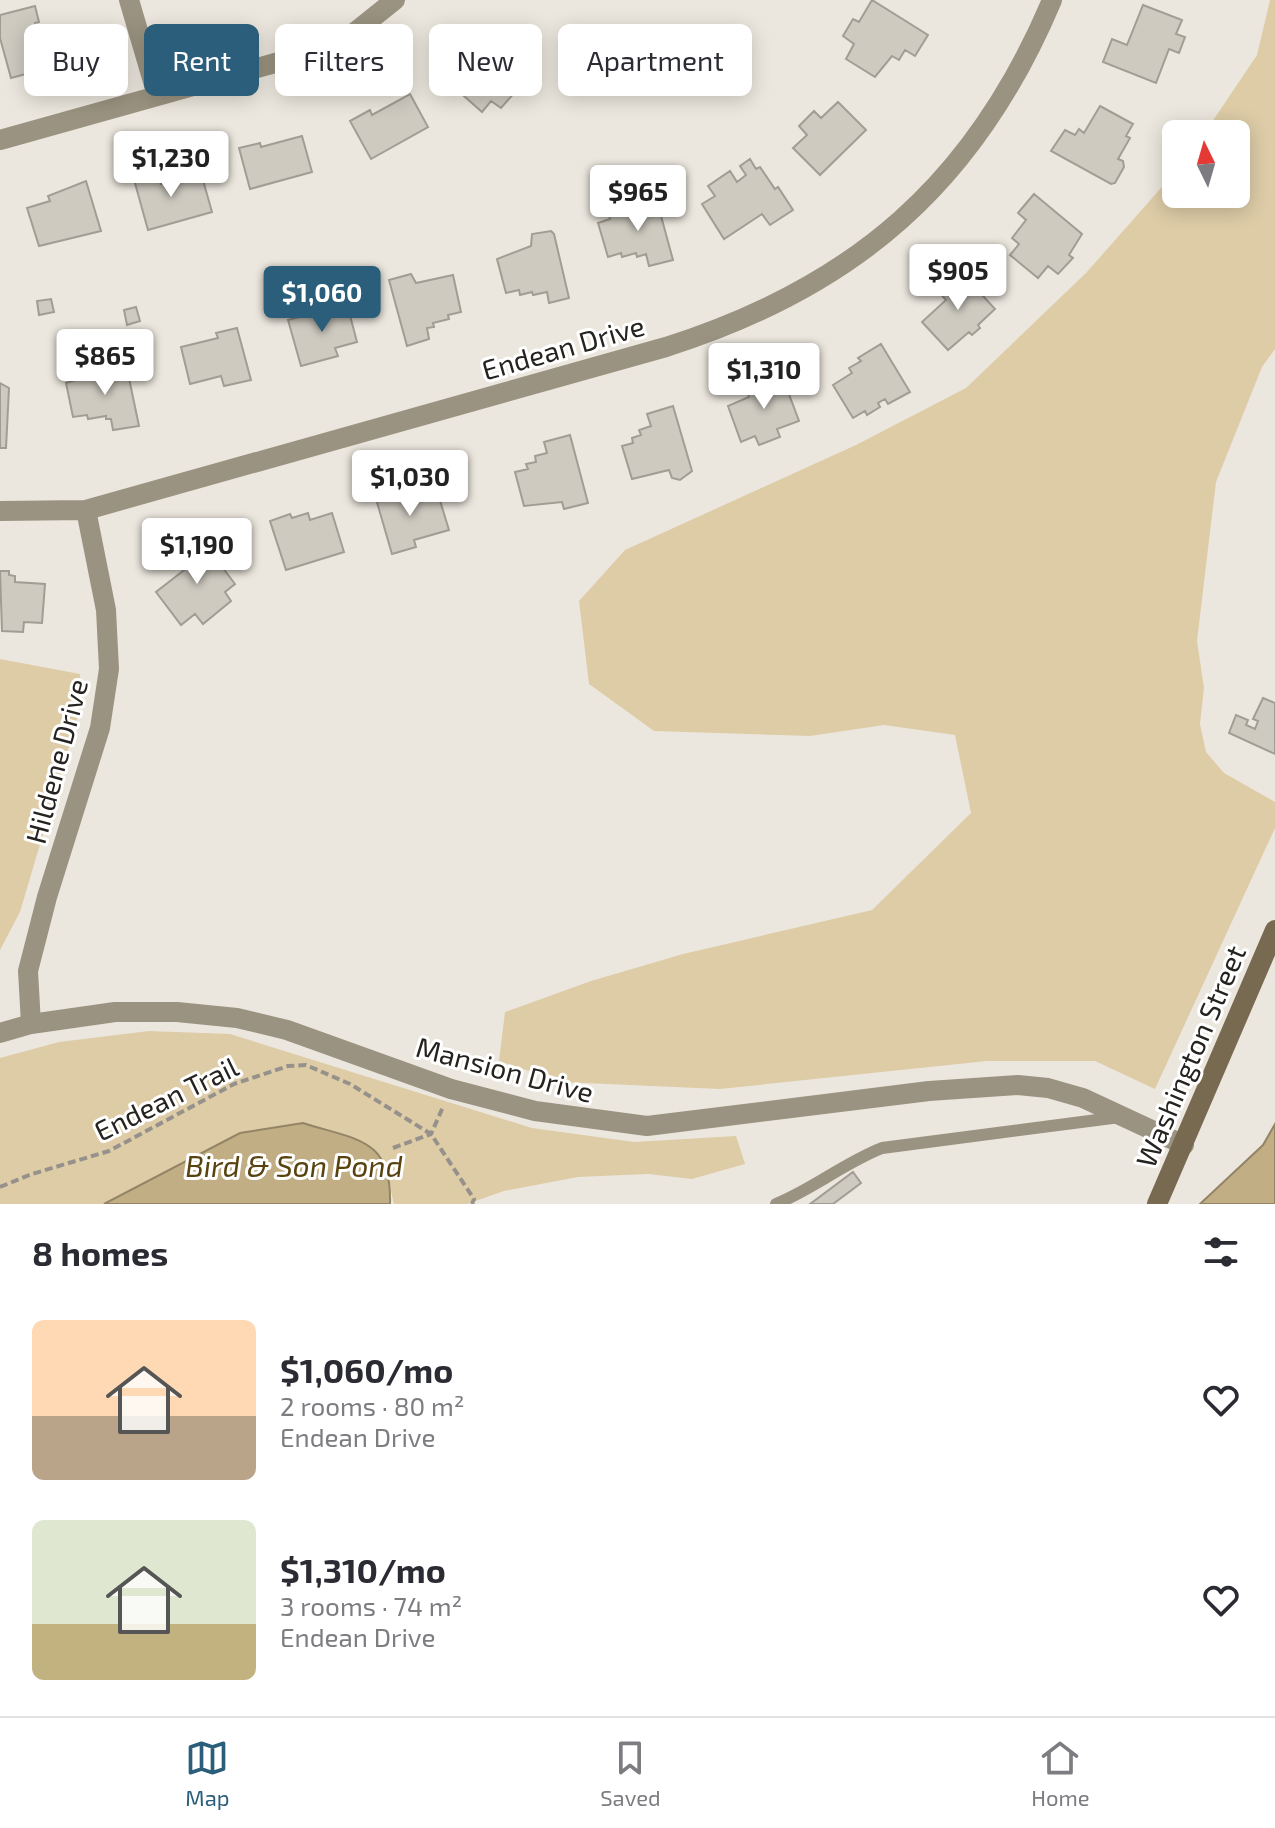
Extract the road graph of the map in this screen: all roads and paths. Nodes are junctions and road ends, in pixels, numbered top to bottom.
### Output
1 (129, 0) edge
2 (395, 0) edge
3 (1052, 0) edge
4 (144, 51) edge
5 (259, 66) edge
6 (154, 96) edge
7 (0, 140) edge
8 (86, 510) junction
9 (0, 511) edge
10 (1275, 930) edge
11 (31, 1024) junction
12 (0, 1033) edge
13 (1123, 1116) junction
14 (431, 1134) junction
15 (1184, 1145) junction
16 (393, 1148) dead end
17 (0, 1187) edge
18 (473, 1201) edge
19 (776, 1204) edge
20 (1157, 1204) edge

1 - 4 street
2 - 5 street
3 - 8 street, Endean Drive
6 - 7 street
8 - 9 street, Endean Drive
8 - 11 street, Hildene Drive
10 - 15 main road, Washington Street
11 - 12 street, Mansion Drive
11 - 13 street, Mansion Drive
13 - 15 street, Mansion Drive
13 - 19 lane
14 - 16 path
14 - 17 path, Endean Trail
14 - 18 path
15 - 20 main road, Washington Street

